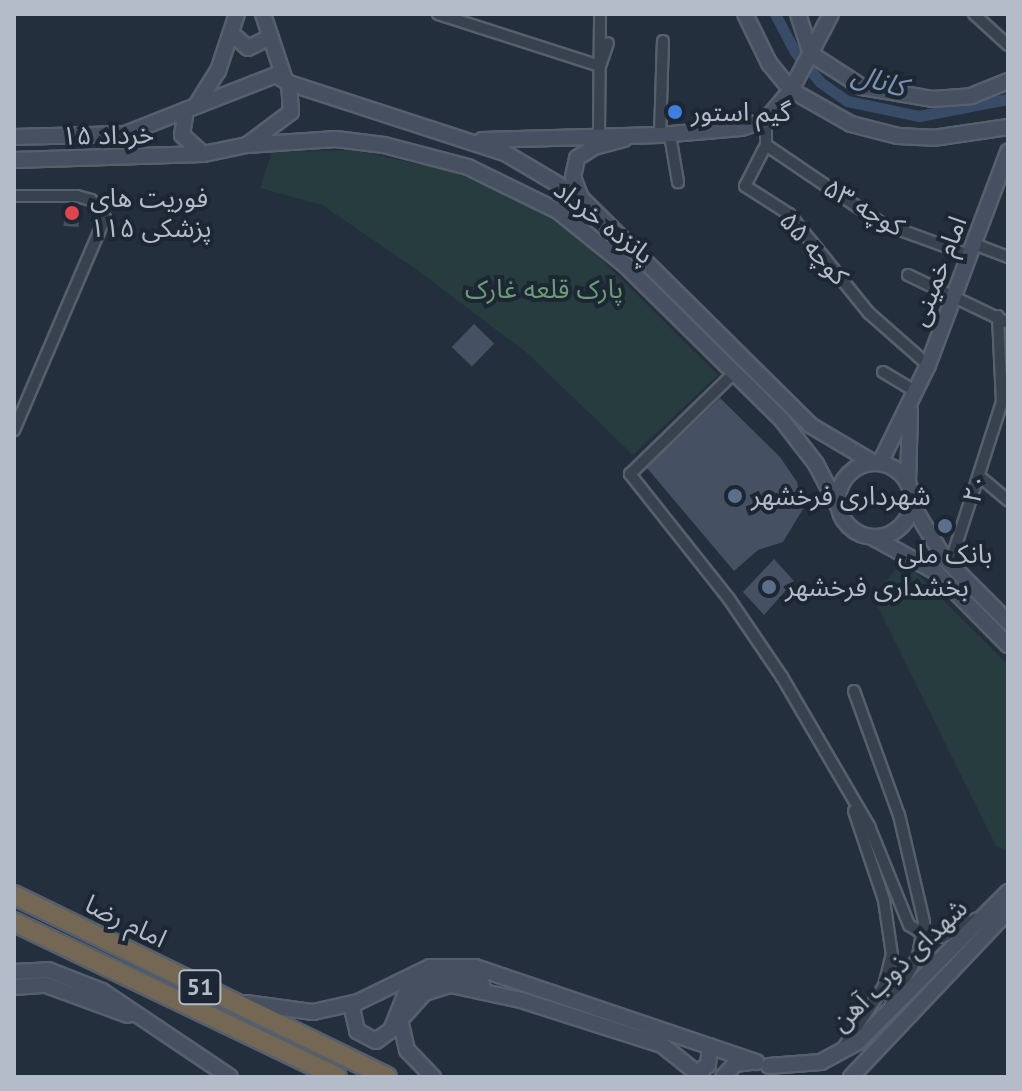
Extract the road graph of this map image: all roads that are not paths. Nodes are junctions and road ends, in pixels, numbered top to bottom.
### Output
1 (237, 14) edge
2 (263, 14) edge
3 (438, 14) edge
4 (600, 14) edge
5 (745, 14) edge
6 (798, 14) edge
7 (831, 14) edge
8 (974, 14) edge
9 (232, 34) junction
10 (271, 37) junction
11 (663, 41) dead end
12 (608, 43) dead end
13 (1008, 45) edge
14 (811, 54) junction
15 (600, 66) junction
16 (287, 81) junction
17 (1008, 81) edge
18 (794, 85) junction
19 (191, 108) junction
20 (766, 120) junction
21 (1008, 127) edge
22 (599, 134) junction
23 (665, 135) junction
24 (640, 136) junction
25 (14, 137) edge
26 (466, 139) junction
27 (247, 145) junction
28 (766, 145) junction
29 (1008, 152) edge
30 (203, 154) junction
31 (14, 160) edge
32 (678, 182) dead end
33 (14, 196) edge
34 (581, 198) junction
35 (972, 250) junction
36 (1008, 257) edge
37 (908, 275) dead end
38 (954, 294) junction
39 (1003, 320) edge
40 (928, 365) junction
41 (883, 372) dead end
42 (734, 373) junction
43 (916, 392) junction
44 (1005, 404) edge
45 (910, 407) junction
46 (14, 430) edge
47 (877, 463) junction
48 (979, 476) junction
49 (908, 483) junction
50 (1008, 500) edge
51 (912, 505) junction
52 (838, 506) junction
53 (870, 537) junction
54 (950, 564) junction
55 (1008, 622) edge
56 (1008, 645) edge
57 (854, 691) dead end
58 (850, 798) junction
59 (1008, 892) edge
60 (14, 895) edge
61 (1008, 911) edge
62 (989, 912) junction
63 (14, 922) edge
64 (922, 934) junction
65 (14, 972) edge
66 (14, 987) edge
67 (214, 994) junction
68 (521, 1000) junction
69 (351, 1004) junction
70 (882, 1020) junction
71 (160, 1028) junction
72 (710, 1046) junction
73 (839, 1054) junction
74 (762, 1064) junction
75 (700, 1074) edge
76 (230, 1077) edge
77 (337, 1077) edge
78 (387, 1077) edge
79 (433, 1077) edge
80 (723, 1077) edge
81 (788, 1077) edge
82 (851, 1077) edge

1 - 9 main road
2 - 10 main road
3 - 15 street
4 - 15 street
5 - 18 main road
6 - 14 main road
7 - 14 main road
8 - 13 street
9 - 10 main road
9 - 19 main road
10 - 16 main road
11 - 23 street
12 - 15 street
14 - 17 main road
14 - 18 main road
15 - 22 street
16 - 19 main road, ۱۵ خرداد
16 - 26 main road, پانزده خرداد
16 - 27 main road
18 - 20 main road
18 - 21 main road
19 - 25 main road, ۱۵ خرداد
19 - 30 main road
20 - 23 main road
20 - 28 street, کوچه ۵۵
22 - 24 main road
22 - 26 main road
23 - 24 main road
23 - 32 street
24 - 34 main road
26 - 34 main road, پانزده خرداد
27 - 30 main road, پانزده خرداد
27 - 42 main road, پانزده خرداد
28 - 35 street, کوچه ۵۳
28 - 40 street, کوچه ۵۵
29 - 35 main road, امام خمینی
30 - 31 main road, ۱۵ خرداد
33 - 46 street
34 - 47 main road, پانزده خرداد
35 - 36 street, کوچه ۵۳
35 - 38 main road, امام خمینی
37 - 38 street
38 - 39 street
38 - 40 main road, امام خمینی
39 - 44 street, ۲۰
40 - 43 main road, امام خمینی
41 - 43 street
42 - 52 main road, پانزده خرداد
42 - 58 street
43 - 45 main road, امام خمینی
44 - 48 street, ۲۰
45 - 47 main road, امام خمینی
45 - 49 main road, امام خمینی
47 - 49 main road
47 - 52 main road
48 - 50 street
48 - 54 street, ۲۰
49 - 51 main road
51 - 53 main road
51 - 54 main road
52 - 53 main road
53 - 56 main road
54 - 55 main road
57 - 64 street
58 - 64 street
58 - 73 street
59 - 62 main road, شهدای ذوب آهن
60 - 67 highway, امام رضا / 51
61 - 82 main road, شهدای ذوب آهن
62 - 64 street
62 - 70 main road, شهدای ذوب آهن
63 - 77 highway, امام رضا / 51
64 - 70 street
65 - 71 main road
66 - 71 main road
67 - 69 main road
67 - 78 highway, امام رضا / 51
68 - 69 main road
68 - 75 main road
68 - 79 main road
69 - 72 main road
70 - 73 main road, شهدای ذوب آهن
71 - 76 main road
72 - 74 main road
72 - 75 main road
73 - 74 main road, شهدای ذوب آهن
74 - 80 main road
74 - 81 main road

